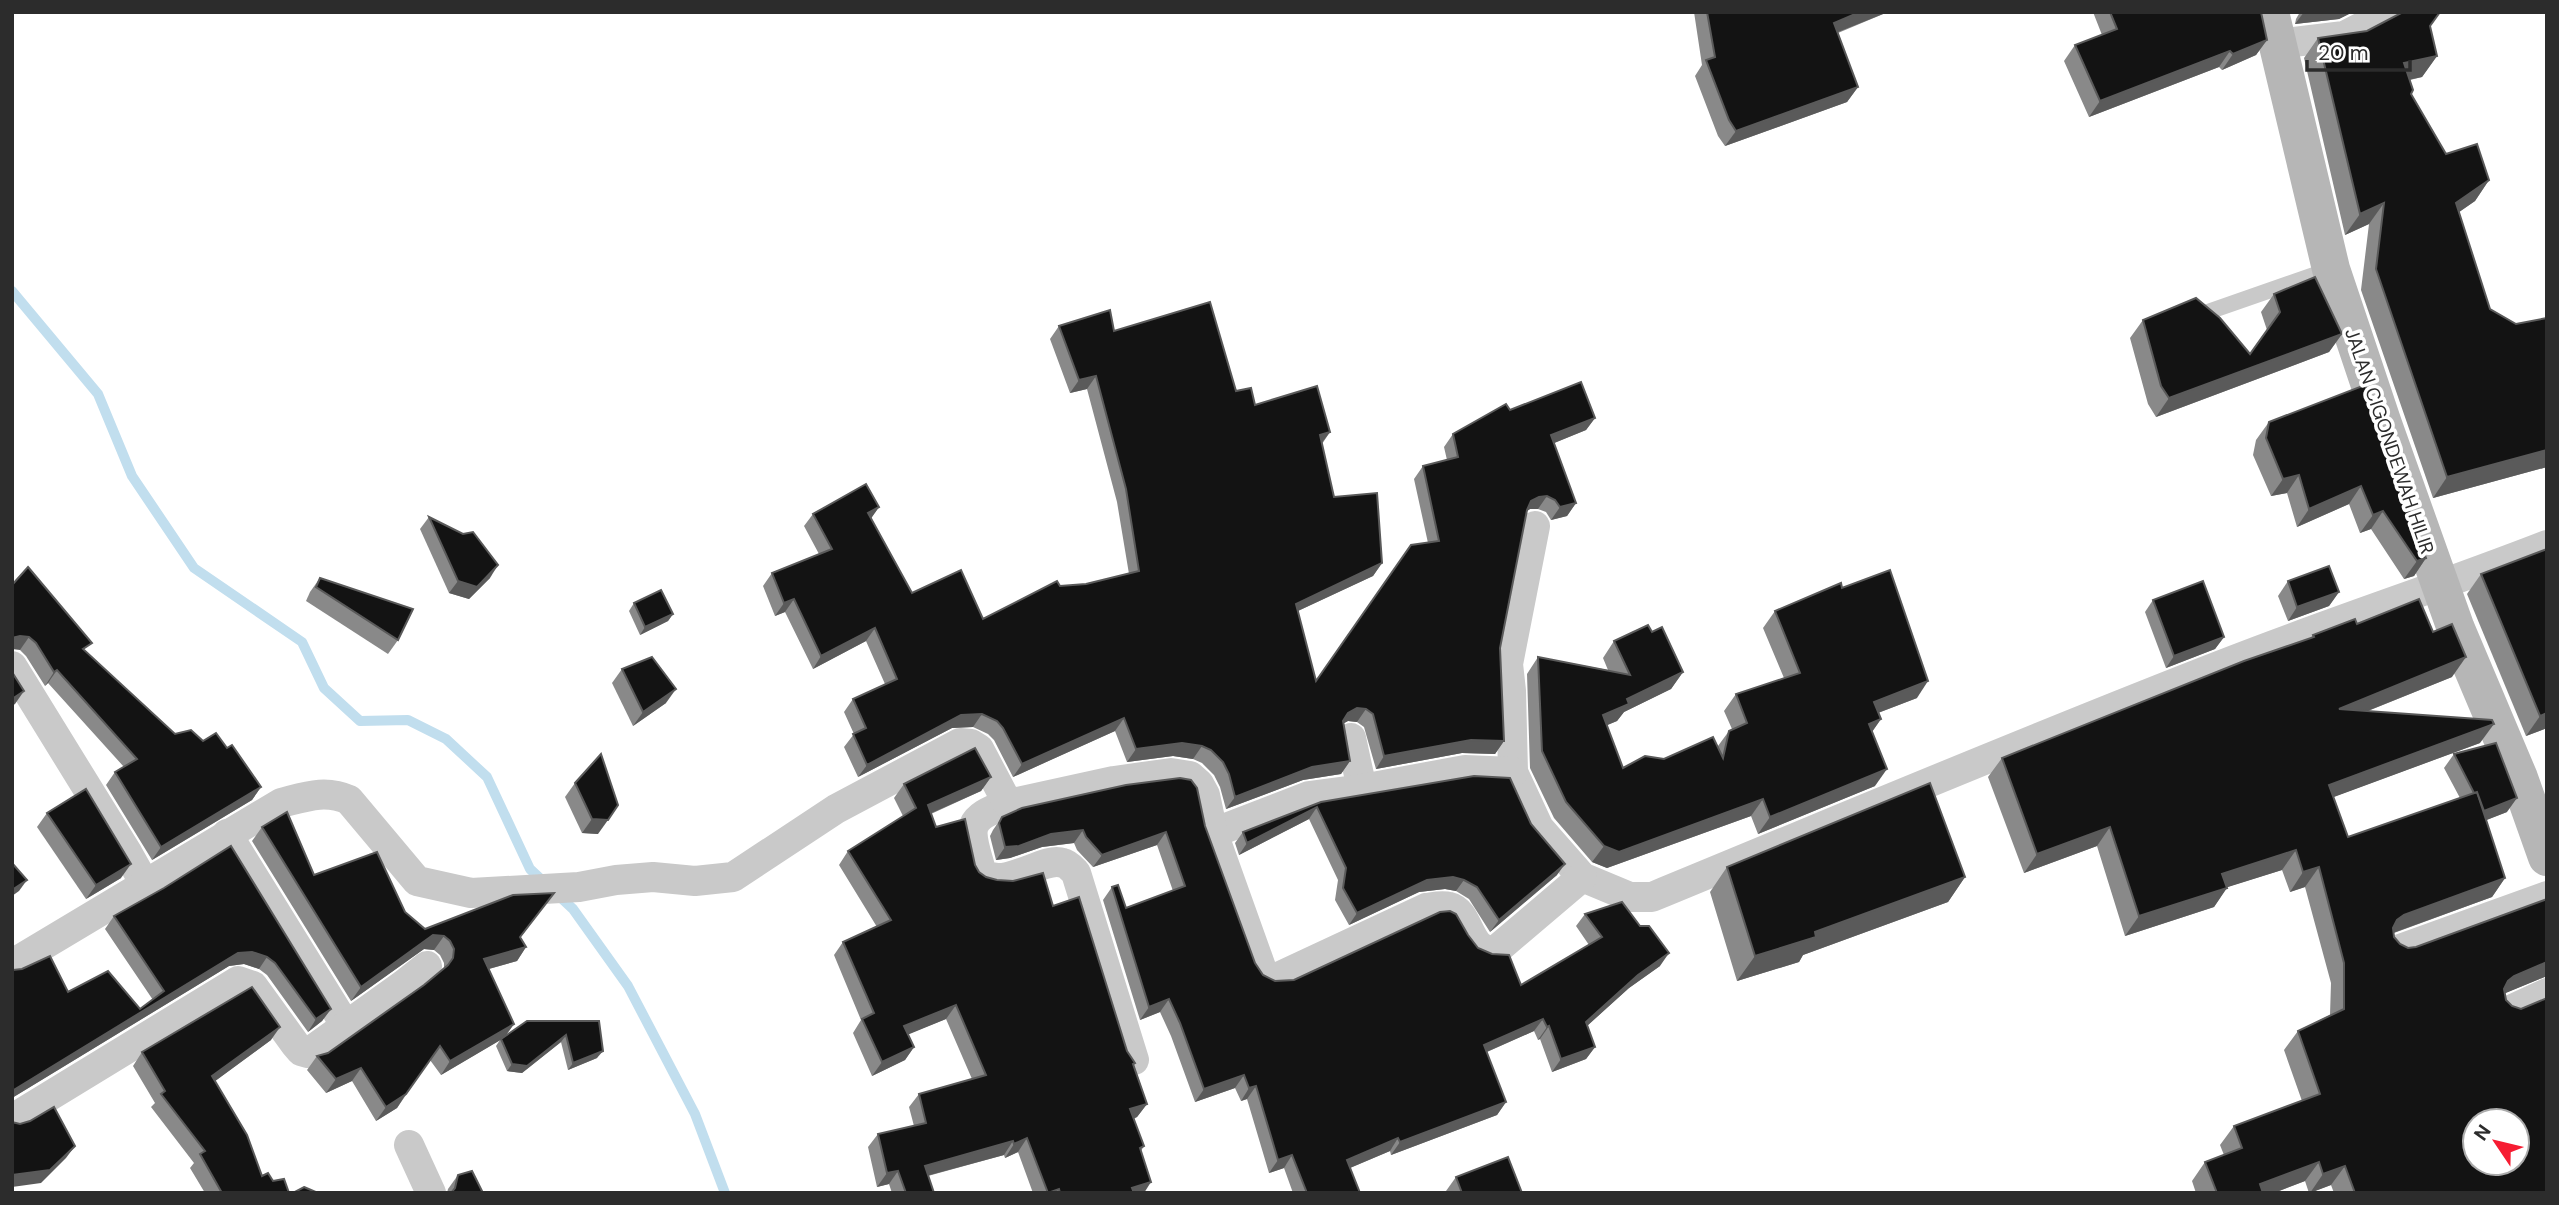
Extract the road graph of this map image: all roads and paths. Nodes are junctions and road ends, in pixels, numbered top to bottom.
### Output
1 (2391, 12) edge
2 (2274, 28) edge
3 (2331, 269) junction
4 (2202, 314) edge
5 (1535, 526) dead end
6 (2547, 545) edge
7 (2441, 587) junction
8 (12, 666) edge
9 (1351, 738) dead end
10 (1513, 772) junction
11 (1362, 789) junction
12 (1008, 804) junction
13 (1213, 833) junction
14 (227, 834) junction
15 (2547, 857) edge
16 (1582, 877) junction
17 (146, 886) junction
18 (2547, 896) edge
19 (2397, 950) edge
20 (12, 964) edge
21 (427, 966) dead end
22 (2547, 993) edge
23 (2508, 1011) edge
24 (346, 1026) junction
25 (1134, 1059) edge
26 (12, 1119) edge
27 (408, 1145) dead end
28 (431, 1193) edge

1 - 2 street
2 - 3 street, JALAN CIGONDEWAH HILIR
3 - 4 lane
3 - 7 street, JALAN CIGONDEWAH HILIR
5 - 10 street
6 - 7 street
7 - 15 street, JALAN CIGONDEWAH HILIR
7 - 16 street
8 - 17 street
9 - 11 street
10 - 11 street
10 - 16 street
11 - 13 street
12 - 13 street
12 - 14 street
12 - 25 street
13 - 16 street
14 - 17 street
14 - 24 street
17 - 20 street
18 - 19 street
21 - 24 street
22 - 23 street
24 - 26 street
27 - 28 street

